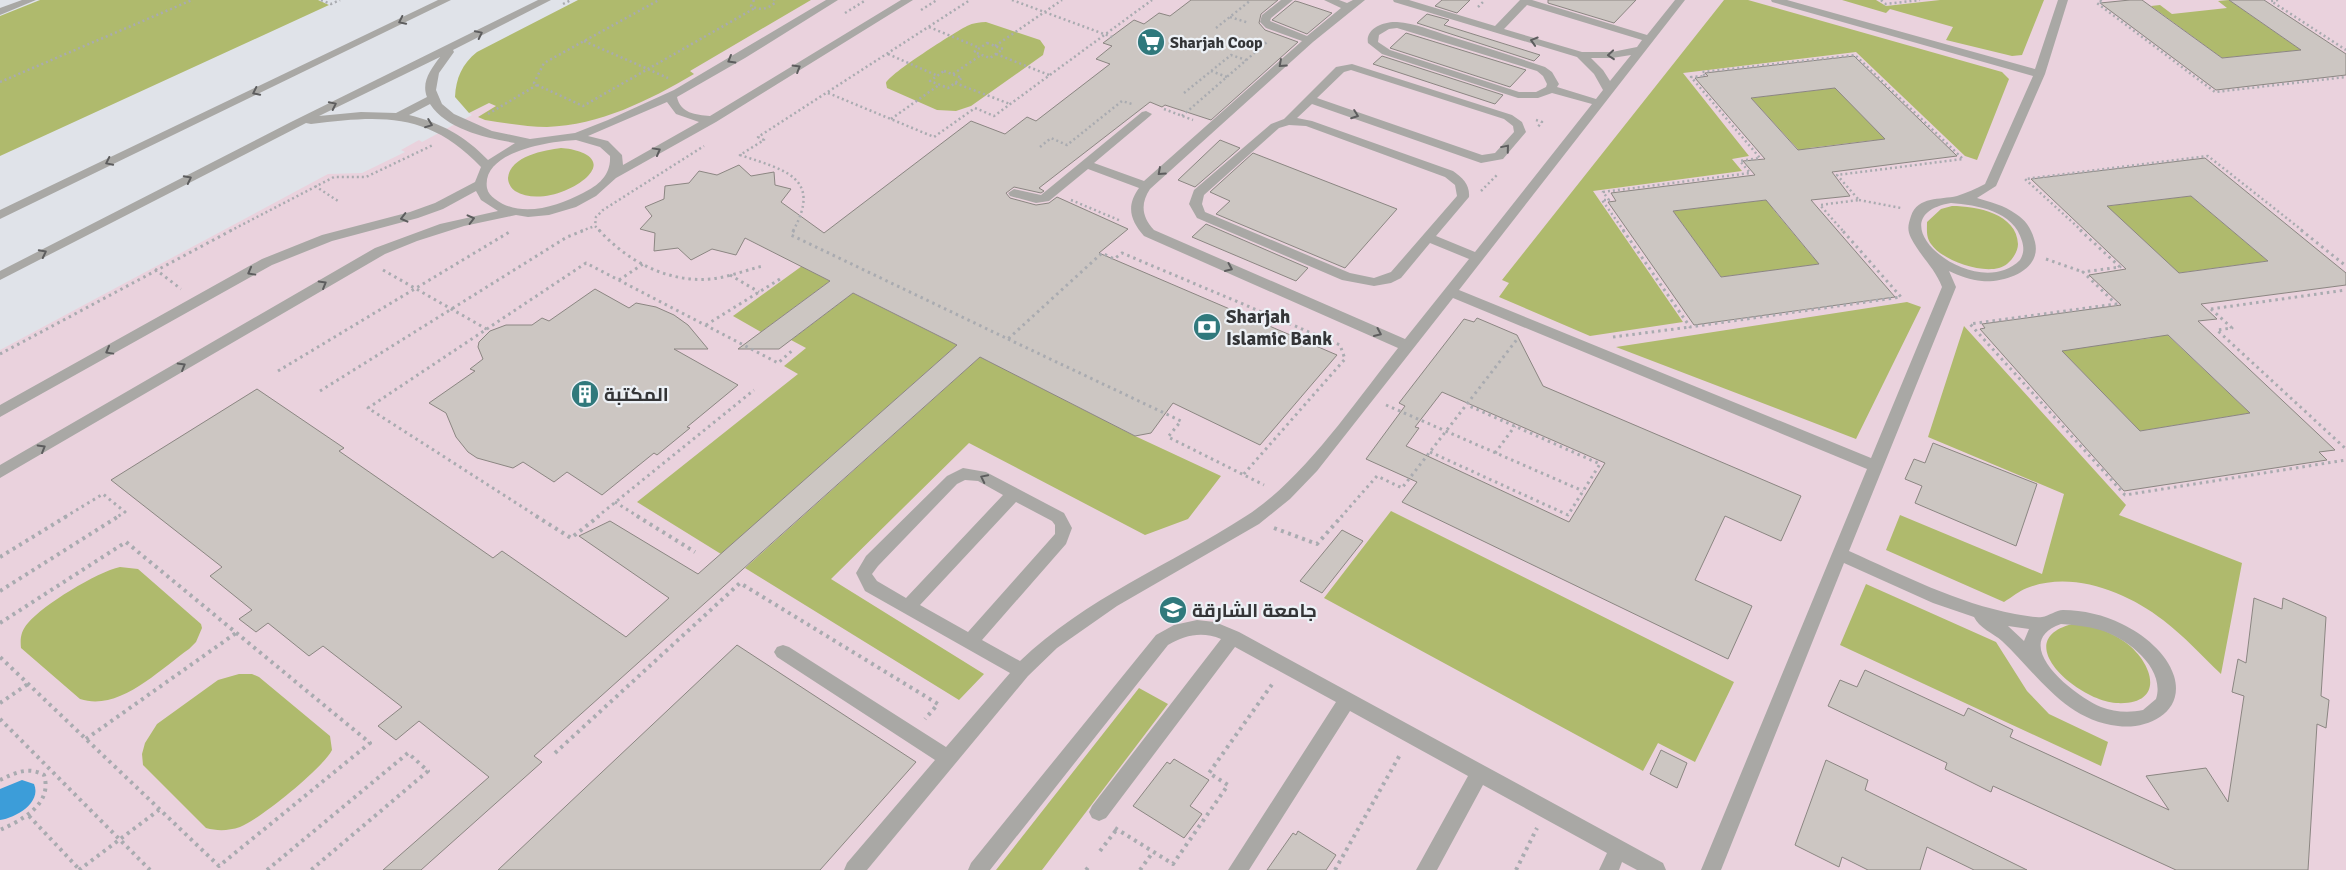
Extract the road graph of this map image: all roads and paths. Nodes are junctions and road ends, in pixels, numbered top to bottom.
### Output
1 (31, 0) edge
2 (192, 0) edge
3 (321, 0) edge
4 (340, 0) edge
5 (446, 0) edge
6 (546, 0) edge
7 (571, 0) edge
8 (659, 0) edge
9 (754, 0) edge
10 (774, 0) edge
11 (834, 0) edge
12 (908, 0) edge
13 (938, 0) edge
14 (970, 0) edge
15 (1012, 0) edge
16 (1062, 0) edge
17 (1152, 0) edge
18 (1251, 0) edge
19 (1288, 0) edge
20 (1329, 0) edge
21 (1360, 0) edge
22 (1398, 0) edge
23 (1680, 0) edge
24 (1776, 0) edge
25 (1881, 0) edge
26 (1920, 0) edge
27 (2063, 0) edge
28 (2100, 0) edge
29 (2278, 0) edge
30 (1525, 1) edge
31 (562, 4) dead end
32 (1348, 6) junction
33 (755, 8) junction
34 (921, 10) dead end
35 (0, 12) edge
36 (1045, 12) junction
37 (928, 27) junction
38 (1216, 28) dead end
39 (1281, 30) junction
40 (1497, 30) junction
41 (1105, 34) junction
42 (1112, 37) dead end
43 (1649, 38) junction
44 (1309, 40) junction
45 (584, 41) junction
46 (456, 45) junction
47 (996, 46) junction
48 (980, 48) junction
49 (1640, 50) junction
50 (2346, 50) edge
51 (887, 54) junction
52 (996, 54) junction
53 (981, 55) junction
54 (1581, 55) junction
55 (1246, 60) junction
56 (648, 70) junction
57 (1211, 71) junction
58 (953, 74) junction
59 (2039, 74) junction
60 (938, 76) junction
61 (1049, 76) junction
62 (1228, 77) junction
63 (2346, 77) edge
64 (668, 79) dead end
65 (0, 82) edge
66 (955, 83) junction
67 (537, 85) junction
68 (940, 85) junction
69 (1551, 89) junction
70 (1609, 90) junction
71 (827, 92) junction
72 (1184, 92) dead end
73 (671, 96) junction
74 (1309, 99) junction
75 (432, 100) junction
76 (1599, 103) junction
77 (1010, 104) junction
78 (1146, 114) dead end
79 (401, 116) junction
80 (1182, 116) dead end
81 (890, 119) junction
82 (712, 120) junction
83 (1288, 121) junction
84 (294, 124) junction
85 (472, 127) junction
86 (577, 136) junction
87 (456, 137) junction
88 (529, 142) junction
89 (712, 142) dead end
90 (1086, 164) junction
91 (488, 167) junction
92 (614, 174) junction
93 (480, 184) junction
94 (315, 186) junction
95 (1146, 186) junction
96 (1990, 186) junction
97 (1052, 192) junction
98 (1014, 193) dead end
99 (1951, 198) junction
100 (1860, 200) junction
101 (338, 201) dead end
102 (512, 212) junction
103 (1918, 212) junction
104 (0, 215) edge
105 (2014, 217) junction
106 (1138, 219) junction
107 (595, 226) junction
108 (516, 228) dead end
109 (1429, 238) junction
110 (1929, 253) junction
111 (2030, 254) junction
112 (1476, 257) junction
113 (365, 259) junction
114 (642, 264) junction
115 (763, 266) dead end
116 (2346, 266) edge
117 (156, 269) junction
118 (2083, 272) junction
119 (730, 274) junction
120 (0, 276) edge
121 (1993, 277) junction
122 (780, 279) dead end
123 (619, 280) junction
124 (1949, 287) junction
125 (416, 289) junction
126 (2346, 290) edge
127 (1449, 291) junction
128 (759, 292) junction
129 (197, 302) junction
130 (452, 309) junction
131 (706, 325) junction
132 (1690, 327) junction
133 (488, 330) junction
134 (1522, 333) dead end
135 (1613, 337) dead end
136 (1008, 338) junction
137 (1407, 346) junction
138 (794, 349) dead end
139 (0, 354) edge
140 (278, 371) dead end
141 (754, 390) dead end
142 (320, 391) dead end
143 (1368, 397) junction
144 (1467, 405) junction
145 (0, 412) edge
146 (1515, 426) junction
147 (1446, 431) junction
148 (2346, 448) edge
149 (1430, 452) junction
150 (1495, 453) junction
151 (2346, 460) edge
152 (1875, 466) junction
153 (0, 472) edge
154 (1243, 475) junction
155 (1582, 491) junction
156 (1014, 494) junction
157 (1284, 495) junction
158 (615, 502) junction
159 (1253, 520) junction
160 (694, 552) dead end
161 (1840, 554) junction
162 (0, 558) edge
163 (0, 591) edge
164 (907, 608) junction
165 (1970, 610) junction
166 (0, 624) edge
167 (2044, 624) junction
168 (236, 634) junction
169 (1233, 637) junction
170 (970, 642) junction
171 (783, 652) dead end
172 (0, 657) edge
173 (2037, 664) junction
174 (1285, 666) junction
175 (1022, 671) junction
176 (28, 684) junction
177 (1347, 700) junction
178 (0, 703) edge
179 (0, 719) edge
180 (911, 735) junction
181 (1412, 736) junction
182 (86, 739) junction
183 (555, 753) dead end
184 (949, 759) junction
185 (1480, 773) junction
186 (0, 780) edge
187 (160, 810) junction
188 (1546, 810) junction
189 (1099, 812) joint
190 (29, 816) junction
191 (1117, 829) junction
192 (0, 830) edge
193 (120, 839) junction
194 (1618, 849) junction
195 (1100, 852) dead end
196 (1153, 852) junction
197 (1090, 865) dead end
198 (80, 870) edge
199 (150, 870) edge
200 (267, 870) edge
201 (311, 870) edge
202 (854, 870) edge
203 (978, 870) edge
204 (1086, 870) edge
205 (1140, 870) edge
206 (1238, 870) edge
207 (1335, 870) edge
208 (1426, 870) edge
209 (1516, 870) edge
210 (1609, 870) edge
211 (1656, 870) edge
212 (1711, 870) edge

1 - 35 street
2 - 65 path
3 - 4 path
5 -> 104 street
46 -> 6 street
7 - 31 path
8 - 45 path
9 - 33 path
10 - 33 path
11 -> 73 street
82 -> 12 street
13 - 34 path
14 - 37 path
15 - 36 path
16 - 36 path
17 - 41 path
18 - 38 path
19 - 39 street
20 - 32 street
21 - 32 street
22 - 40 street
23 - 43 street
24 - 59 street
25 - 26 path
27 - 59 street
28 - 63 path
29 - 50 path
30 - 40 street
30 - 43 street
32 - 44 street
33 - 56 path
36 - 41 path
36 - 47 path
37 - 48 path
37 - 51 path
39 - 44 street
39 - 55 path
54 -> 40 street
41 - 42 path
41 - 61 path
43 - 49 street
44 -> 95 street
45 - 56 path
45 - 67 path
46 - 75 street
84 -> 46 street
47 - 48 path
47 - 52 path
48 - 53 path
49 -> 54 street
49 - 70 street
51 - 60 path
51 - 71 path
52 - 53 path
52 - 61 path
53 - 58 path
54 - 70 street
55 - 57 path
55 - 62 path
56 - 64 path
56 - 67 path
57 - 62 path
57 - 72 path
58 - 60 path
58 - 66 path
59 - 96 street
60 - 68 path
61 - 77 path
62 - 80 path
66 - 68 path
66 - 77 path
67 - 85 path
68 - 81 path
69 - 69 street
69 - 76 street
70 - 76 street
71 - 81 path
71 - 136 path
73 - 82 street
73 - 86 street
74 -> 74 street
74 - 83 street
75 - 79 street
75 - 85 street
76 - 112 street
77 - 81 path
78 - 90 street
79 - 84 street
79 -> 87 street
92 -> 82 street
83 - 109 street
83 - 109 street
120 -> 84 street
85 - 87 street
85 - 88 street
86 - 88 street
86 - 92 street
87 - 91 street
87 - 94 path
88 - 91 street
89 - 107 path
90 - 95 street
90 - 97 street
91 - 93 street
92 - 102 street
93 - 102 street
93 -> 129 street
94 - 101 path
94 - 117 path
95 - 106 street
96 - 99 street
96 - 105 street
97 - 98 street
97 - 106 path
99 - 103 street
99 - 105 street
100 - 103 path
100 - 132 path
100 - 132 path
113 -> 102 street
103 - 110 street
105 - 111 street
106 -> 137 street
107 - 114 path
107 - 130 path
108 - 125 path
109 - 112 street
110 - 121 street
110 - 124 street
111 - 118 path
111 - 121 street
112 - 127 street
113 - 125 path
153 -> 113 street
114 - 119 path
114 - 123 path
115 - 119 path
116 - 118 path
117 - 129 path
117 - 139 path
118 - 151 path
119 - 128 path
121 - 124 street
122 - 128 path
123 - 131 path
123 - 133 path
124 - 152 street
125 - 130 path
125 - 140 path
126 - 148 path
127 - 137 street
127 - 152 street
128 - 131 path
129 -> 145 street
130 - 133 path
130 - 142 path
131 - 138 path
132 - 135 path
133 - 158 path
134 - 144 path
136 - 154 path
136 - 154 path
137 - 143 street
141 - 158 path
143 - 147 path
143 - 157 street
144 - 146 path
144 - 147 path
146 - 150 path
146 - 155 path
147 - 149 path
147 - 150 path
149 - 155 path
149 - 159 path
150 - 155 path
152 - 161 street
154 - 157 path
156 - 164 street
156 -> 164 street
156 - 170 street
157 - 159 street
158 - 160 path
159 - 175 street
161 - 165 street
161 - 212 street
162 - 163 path
164 - 170 street
165 - 167 street
165 - 173 street
166 - 168 path
167 - 173 street
167 - 173 street
168 - 182 path
168 - 187 path
169 - 174 street
169 - 189 street
169 - 203 street
170 - 175 street
171 - 180 street
172 - 176 path
174 - 177 street
174 - 196 path
175 - 184 street
176 - 178 path
176 - 182 path
177 - 181 street
177 - 206 street
179 - 193 path
180 - 183 path
180 - 184 street
181 - 185 street
181 - 207 path
182 - 187 path
184 - 202 street
185 - 188 street
185 - 208 street
186 - 190 path
187 - 193 path
188 - 194 street
188 - 209 path
189 - 191 path
190 - 192 path
190 - 198 path
191 - 195 path
191 - 196 path
193 - 198 path
193 - 199 path
194 - 210 street
194 - 211 street
196 - 205 path
197 - 204 path
200 - 201 path

